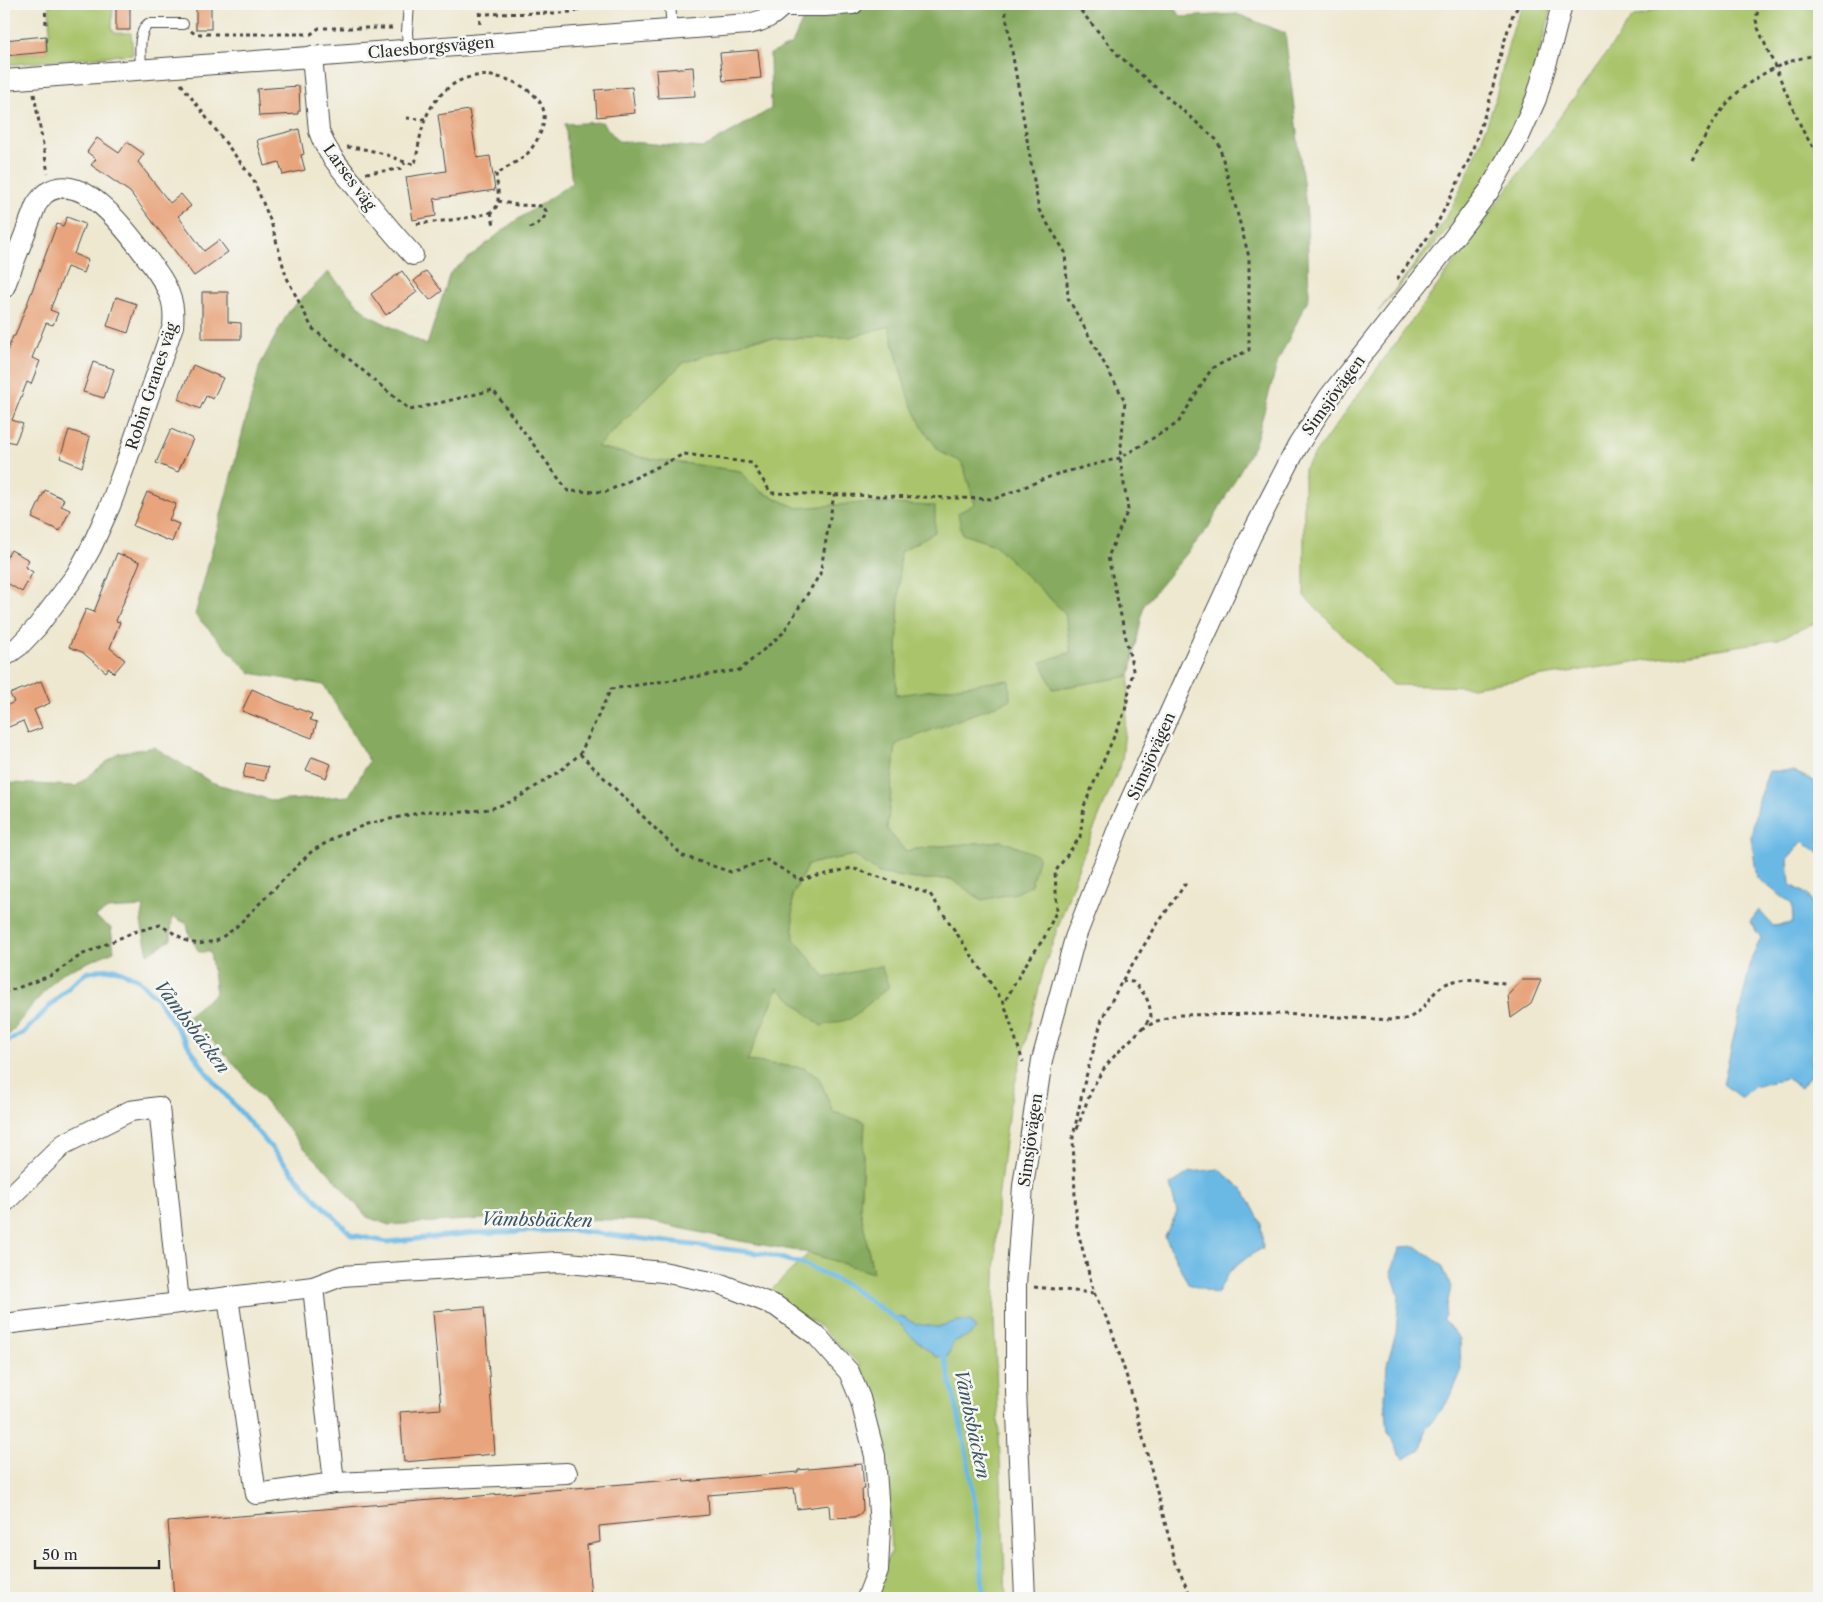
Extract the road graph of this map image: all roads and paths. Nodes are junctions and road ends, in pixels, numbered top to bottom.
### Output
1 (45, 4) edge
2 (409, 4) edge
3 (479, 4) edge
4 (670, 4) edge
5 (853, 4) edge
6 (1004, 4) edge
7 (1075, 4) edge
8 (1520, 4) edge
9 (1562, 4) edge
10 (1759, 4) edge
11 (783, 5) edge
12 (655, 7) dead end
13 (479, 14) junction
14 (183, 24) joint
15 (46, 27) dead end
16 (672, 29) junction
17 (408, 41) junction
18 (480, 43) junction
19 (1819, 55) edge
20 (312, 56) junction
21 (1776, 68) junction
22 (141, 70) junction
23 (176, 77) dead end
24 (4, 80) edge
25 (32, 88) dead end
26 (406, 118) dead end
27 (425, 119) junction
28 (324, 144) junction
29 (1819, 157) edge
30 (1692, 160) dead end
31 (405, 163) junction
32 (49, 176) dead end
33 (347, 176) junction
34 (498, 201) junction
35 (491, 212) junction
36 (415, 224) dead end
37 (494, 225) dead end
38 (528, 229) dead end
39 (413, 255) dead end
40 (1391, 286) dead end
41 (4, 288) edge
42 (1120, 458) junction
43 (834, 495) junction
44 (4, 657) edge
45 (580, 754) junction
46 (1186, 883) dead end
47 (1122, 981) junction
48 (1505, 982) dead end
49 (4, 993) edge
50 (1004, 1003) junction
51 (1142, 1029) junction
52 (1026, 1057) dead end
53 (1073, 1138) junction
54 (4, 1203) edge
55 (1016, 1285) junction
56 (313, 1287) junction
57 (1094, 1293) junction
58 (228, 1297) junction
59 (179, 1303) junction
60 (4, 1324) edge
61 (567, 1473) dead end
62 (334, 1483) junction
63 (867, 1598) edge
64 (1025, 1598) edge
65 (1191, 1598) edge

1 - 15 path
2 - 17 lane
3 - 13 path
4 - 16 lane
5 - 11 street, Claesborgsvägen
6 - 42 path
7 - 42 path
8 - 40 path
9 - 55 street, Simsjövägen
10 - 21 path
11 - 16 street, Claesborgsvägen
12 - 13 path
13 - 18 path
14 - 17 path
14 - 22 lane
16 - 18 street, Claesborgsvägen
17 - 18 street, Claesborgsvägen
17 - 20 street, Claesborgsvägen
19 - 21 path
20 - 22 street, Claesborgsvägen
20 - 28 street, Larses väg
21 - 29 path
21 - 30 path
22 - 24 street, Claesborgsvägen
23 - 43 path
25 - 32 path
26 - 27 path
27 - 31 path
27 - 34 path
28 - 31 path
28 - 33 street, Larses väg
31 - 33 path
33 - 39 street, Larses väg
34 - 35 path
34 - 38 path
35 - 36 path
35 - 37 path
41 - 44 street, Robin Granes väg
42 - 43 path
42 - 50 path
43 - 45 path
45 - 49 path
45 - 50 path
46 - 47 path
47 - 51 path
47 - 53 path
48 - 51 path
50 - 52 path
51 - 53 path
53 - 57 path
54 - 59 street
55 - 57 path
55 - 64 street, Simsjövägen
56 - 58 street
56 - 62 street
56 - 63 street
57 - 65 path
58 - 59 street
58 - 62 street
59 - 60 street
61 - 62 street

